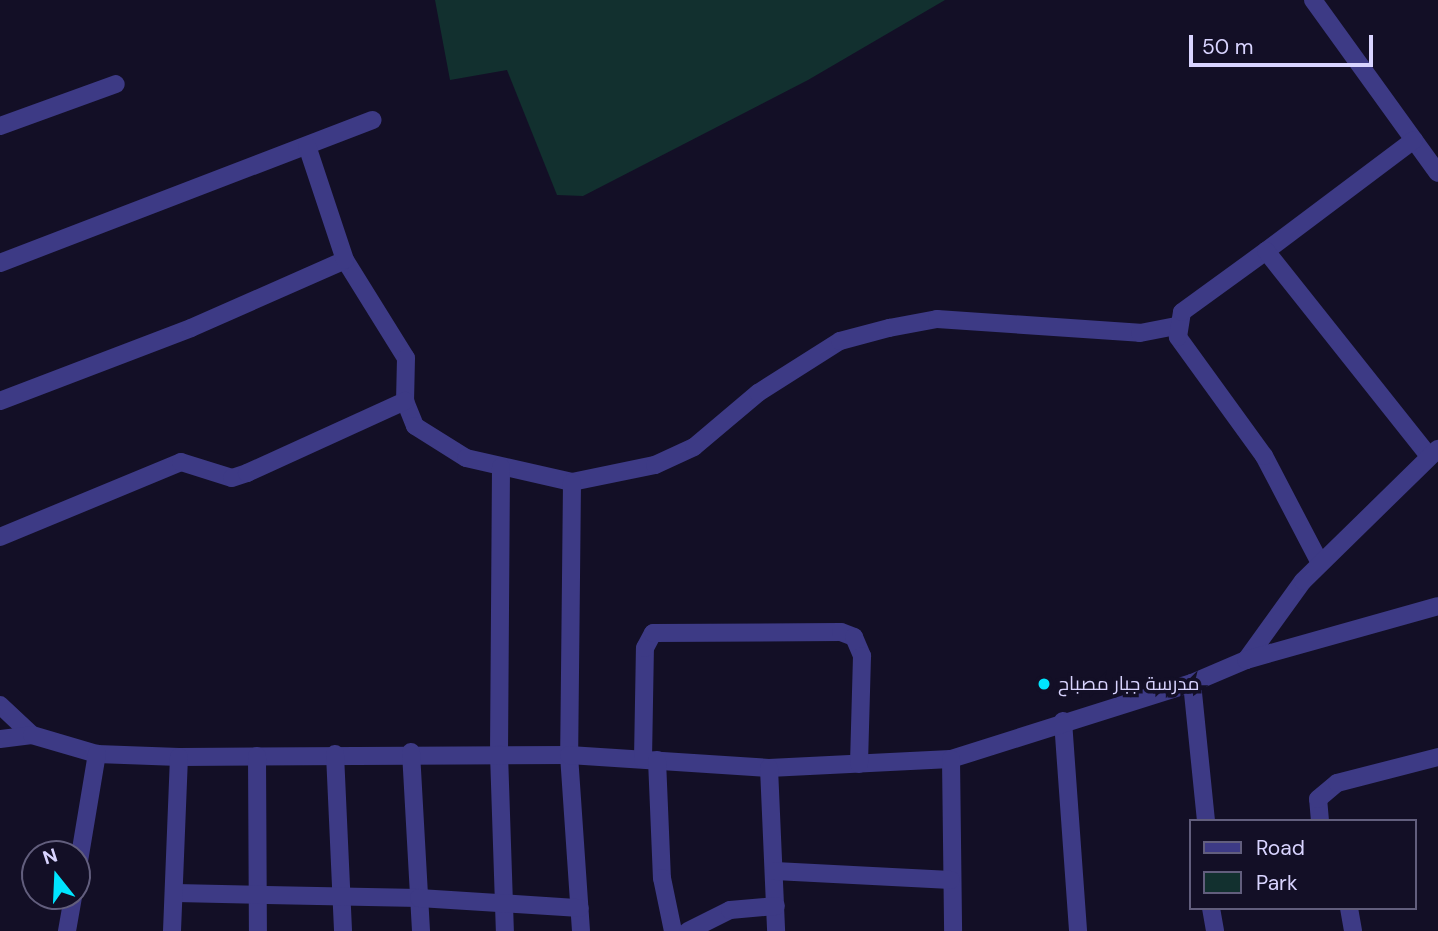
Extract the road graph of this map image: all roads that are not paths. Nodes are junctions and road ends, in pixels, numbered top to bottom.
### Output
1 (1313, 0) edge
2 (116, 83) dead end
3 (372, 120) dead end
4 (0, 126) edge
5 (1414, 140) junction
6 (307, 146) junction
7 (1438, 173) edge
8 (1266, 251) junction
9 (345, 260) junction
10 (0, 263) edge
11 (1177, 326) junction
12 (0, 401) edge
13 (405, 401) junction
14 (1434, 452) edge
15 (501, 467) junction
16 (572, 482) junction
17 (0, 537) edge
18 (1320, 563) junction
19 (1438, 606) edge
20 (1246, 660) junction
21 (1192, 682) junction
22 (0, 705) edge
23 (1063, 721) junction
24 (32, 735) junction
25 (0, 739) edge
26 (411, 752) junction
27 (97, 754) junction
28 (334, 754) junction
29 (499, 754) junction
30 (569, 755) junction
31 (257, 756) junction
32 (179, 757) junction
33 (1438, 757) edge
34 (951, 759) junction
35 (650, 760) junction
36 (859, 764) junction
37 (769, 768) junction
38 (1206, 819) edge
39 (1321, 819) edge
40 (83, 840) edge
41 (775, 872) junction
42 (951, 880) junction
43 (176, 893) junction
44 (257, 894) junction
45 (342, 896) junction
46 (419, 898) junction
47 (505, 906) junction
48 (776, 906) junction
49 (580, 908) junction
50 (71, 910) edge
51 (1211, 910) edge
52 (1349, 910) edge
53 (67, 931) edge
54 (172, 931) edge
55 (258, 931) edge
56 (344, 931) edge
57 (421, 931) edge
58 (505, 931) edge
59 (581, 931) edge
60 (673, 931) edge
61 (688, 931) edge
62 (776, 931) edge
63 (953, 931) edge
64 (1077, 931) edge
65 (1215, 931) edge
66 (1353, 931) edge

1 - 5 street
2 - 4 street
3 - 6 street
5 - 7 street
5 - 8 street
6 - 9 street
6 - 10 street
8 - 11 street
8 - 14 street
9 - 12 street
9 - 13 street
11 - 16 street
11 - 18 street
13 - 15 street
13 - 17 street
14 - 18 street
15 - 16 street
15 - 29 street
16 - 30 street
18 - 20 street
19 - 20 street
20 - 21 street
21 - 23 street
21 - 38 street
22 - 24 street
23 - 34 street
23 - 64 street
24 - 25 street
24 - 27 street
26 - 28 street
26 - 29 street
26 - 46 street
27 - 32 street
27 - 40 street
28 - 31 street
28 - 45 street
29 - 30 street
29 - 47 street
30 - 35 street
30 - 49 street
31 - 32 street
31 - 44 street
32 - 43 street
33 - 39 street
34 - 36 street
34 - 42 street
35 - 36 street
35 - 37 street
35 - 60 street
36 - 37 street
37 - 41 street
41 - 42 street
41 - 48 street
42 - 63 street
43 - 44 street
43 - 54 street
44 - 45 street
44 - 55 street
45 - 46 street
45 - 56 street
46 - 47 street
46 - 57 street
47 - 49 street
47 - 58 street
48 - 61 street
48 - 62 street
49 - 59 street
50 - 53 street
51 - 65 street
52 - 66 street

